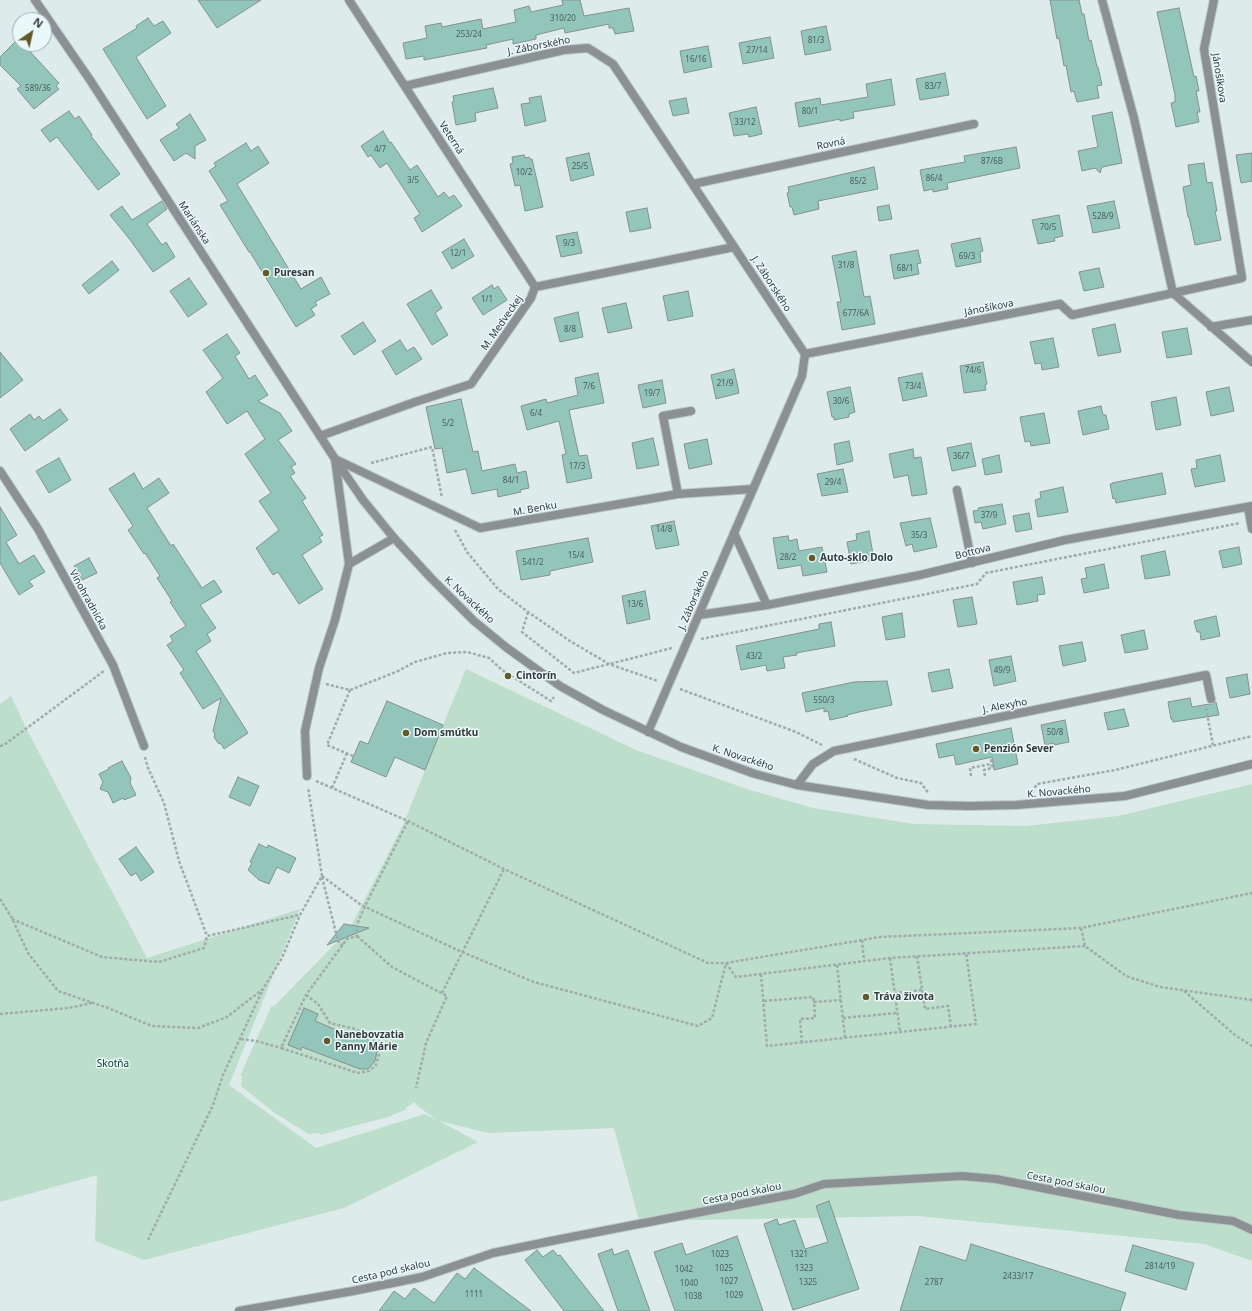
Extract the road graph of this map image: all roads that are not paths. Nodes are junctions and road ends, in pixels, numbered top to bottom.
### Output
1 (35, 0) edge
2 (350, 0) edge
3 (1102, 0) edge
4 (1214, 0) edge
5 (405, 86) junction
6 (974, 124) dead end
7 (692, 184) junction
8 (734, 247) junction
9 (535, 287) junction
10 (1173, 293) junction
11 (1252, 320) edge
12 (1211, 327) junction
13 (805, 354) junction
14 (1252, 362) edge
15 (691, 411) dead end
16 (320, 436) junction
17 (334, 459) junction
18 (0, 471) edge
19 (753, 489) junction
20 (957, 490) dead end
21 (678, 494) junction
22 (1250, 507) edge
23 (1251, 525) edge
24 (734, 533) junction
25 (394, 538) junction
26 (972, 562) junction
27 (349, 564) junction
28 (767, 605) junction
29 (699, 615) junction
30 (1211, 699) road end
31 (648, 732) junction
32 (144, 746) road end
33 (1252, 764) edge
34 (307, 776) road end
35 (797, 785) junction
36 (1252, 1230) edge
37 (239, 1311) edge

1 - 16 street, Mariánska
2 - 5 street, Veterná
3 - 10 street
4 - 10 street, Jánošíkova
5 - 7 street, J. Záborského
5 - 9 street, Veterná
6 - 7 street, Rovná
7 - 8 street, J. Záborského
8 - 9 street
8 - 13 street, J. Záborského
9 - 16 street, M. Medveckej
10 - 12 street
10 - 13 street, Jánošíkova
11 - 12 street
12 - 14 street
13 - 19 street, J. Záborského
15 - 21 street
16 - 17 street, Mariánska
17 - 21 street, M. Benku
17 - 25 street, K. Novackého
17 - 27 street
18 - 32 street, Vinohradnícka
19 - 21 street, M. Benku
19 - 24 street, J. Záborského
20 - 26 street
22 - 23 street
22 - 26 street, Bottova
24 - 28 street
24 - 29 street, J. Záborského
25 - 27 street
25 - 31 street, K. Novackého
26 - 28 street, Bottova
27 - 34 street
28 - 29 street, Bottova
29 - 31 street, J. Záborského
30 - 35 street, J. Alexyho
31 - 35 street, K. Novackého
33 - 35 street, K. Novackého
36 - 37 street, Cesta pod skalou

